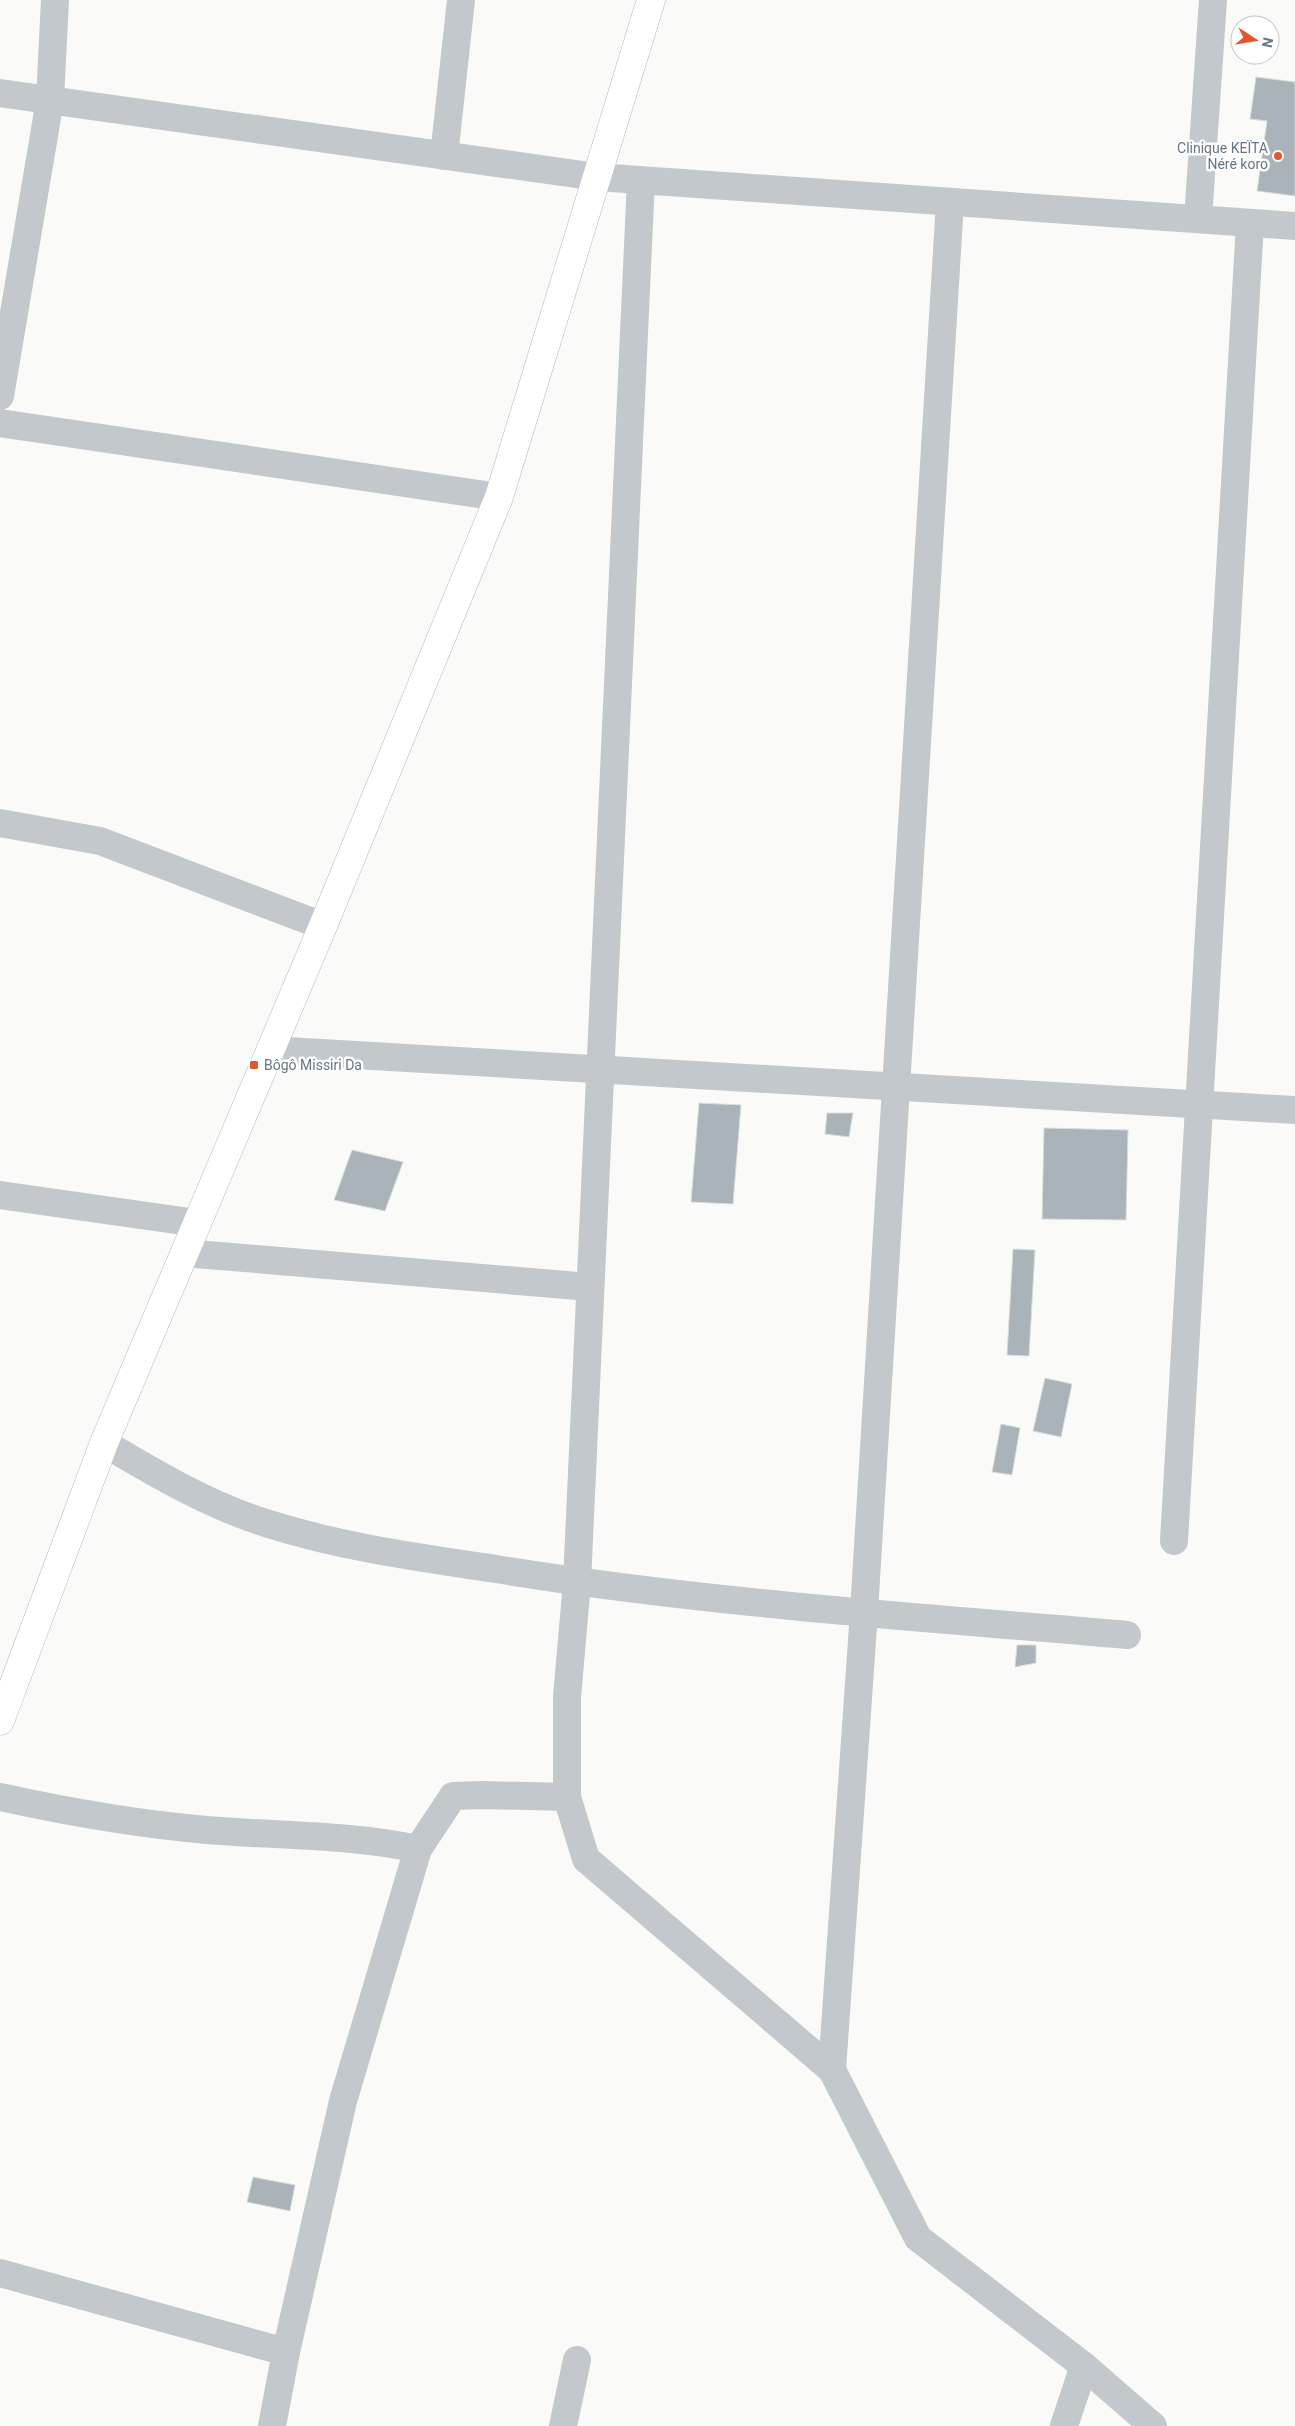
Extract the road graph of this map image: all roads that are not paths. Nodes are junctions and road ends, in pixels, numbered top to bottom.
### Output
1 (55, 0) edge
2 (461, 0) edge
3 (651, 0) edge
4 (1213, 0) edge
5 (0, 93) edge
6 (50, 100) junction
7 (444, 156) junction
8 (597, 177) junction
9 (640, 180) junction
10 (950, 202) junction
11 (1198, 219) junction
12 (1250, 222) junction
13 (1295, 226) edge
14 (0, 396) edge
15 (0, 423) edge
16 (499, 497) junction
17 (0, 824) edge
18 (323, 926) junction
19 (270, 1050) junction
20 (600, 1070) junction
21 (896, 1087) junction
22 (1199, 1104) junction
23 (1295, 1110) edge
24 (0, 1195) edge
25 (197, 1223) junction
26 (184, 1253) junction
27 (590, 1287) junction
28 (104, 1443) junction
29 (1174, 1541) dead end
30 (577, 1582) junction
31 (864, 1612) junction
32 (1127, 1635) dead end
33 (0, 1721) edge
34 (0, 1797) edge
35 (567, 1798) junction
36 (418, 1849) junction
37 (832, 2070) junction
38 (0, 2273) edge
39 (286, 2352) junction
40 (577, 2360) dead end
41 (1084, 2366) junction
42 (272, 2426) edge
43 (563, 2426) edge
44 (1064, 2426) edge
45 (1153, 2426) edge

1 - 6 street
2 - 7 street
3 - 8 main road
4 - 11 street
5 - 6 street
6 - 7 street
6 - 14 street
7 - 8 street
8 - 9 street
8 - 16 main road
9 - 10 street
9 - 20 street
10 - 11 street
10 - 21 street
11 - 12 street
12 - 13 street
12 - 22 street
15 - 16 street
16 - 18 main road
17 - 18 street
18 - 19 main road
19 - 20 street
19 - 25 main road
20 - 21 street
20 - 27 street
21 - 22 street
21 - 31 street
22 - 23 street
22 - 29 street
24 - 25 street
25 - 26 main road
26 - 27 street
26 - 28 main road
27 - 30 street
28 - 30 street
28 - 33 main road
30 - 31 street
30 - 35 street
31 - 32 street
31 - 37 street
34 - 36 street
35 - 36 street
35 - 37 street
36 - 39 street
37 - 41 street
38 - 39 street
39 - 42 street
40 - 43 street
41 - 44 street
41 - 45 street

